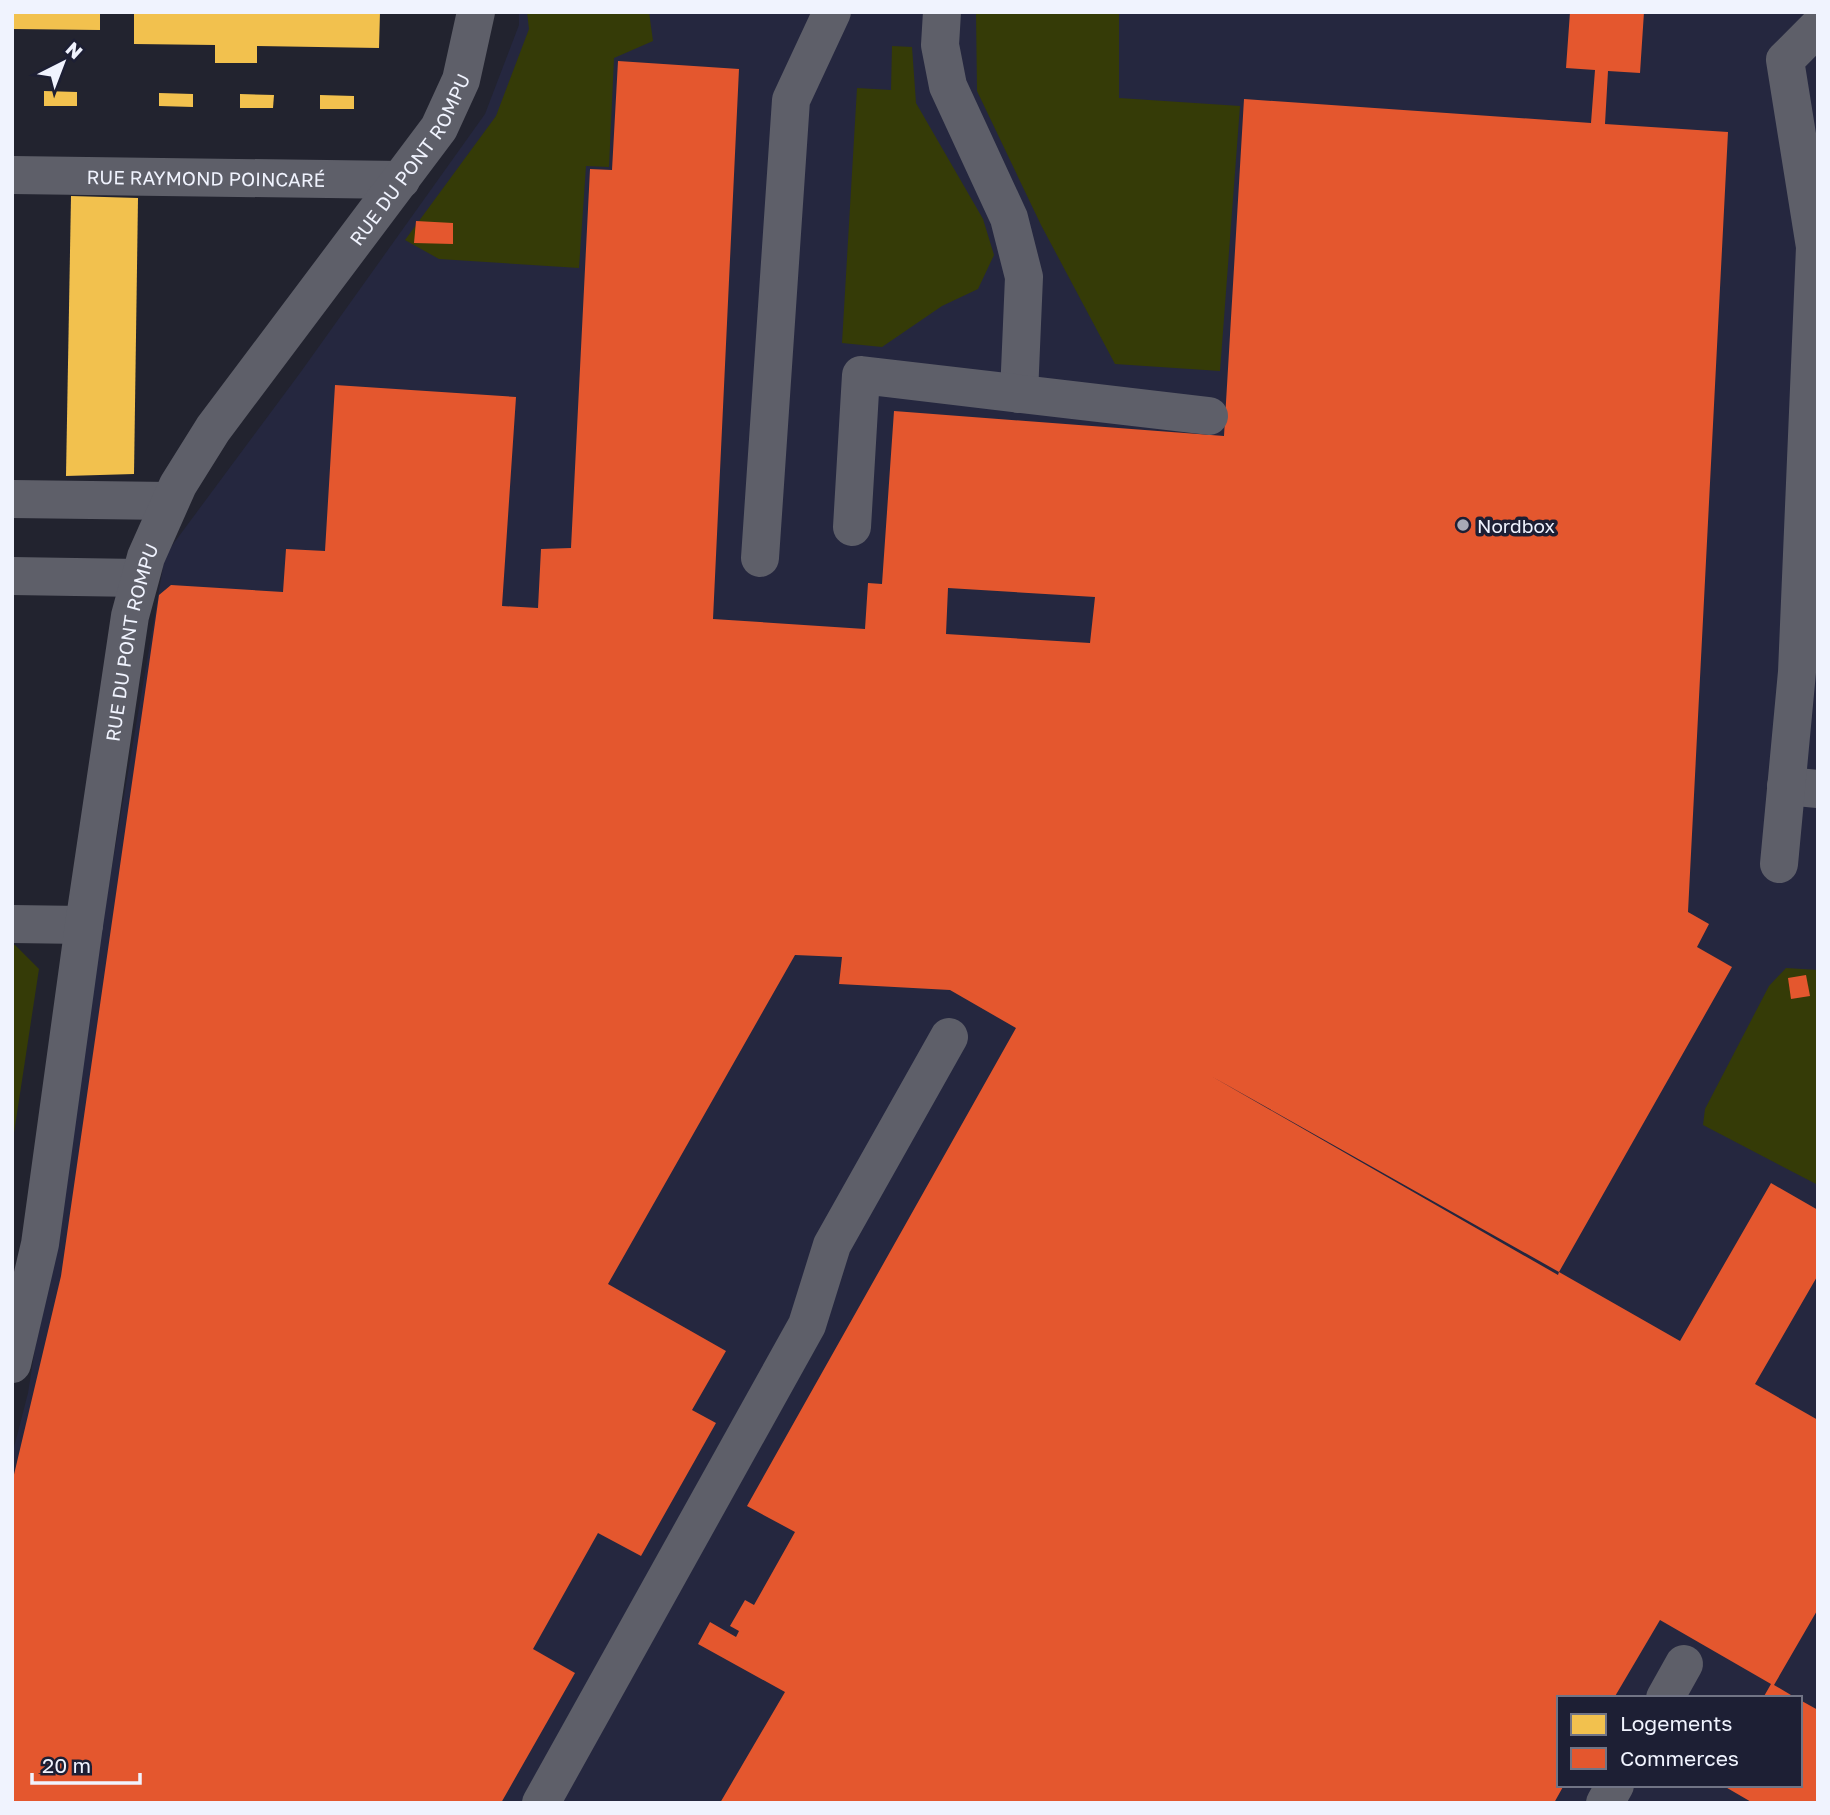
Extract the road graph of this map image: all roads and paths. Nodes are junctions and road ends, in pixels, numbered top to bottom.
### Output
1 (476, 12) edge
2 (831, 12) edge
3 (942, 12) edge
4 (1818, 27) edge
5 (12, 175) edge
6 (401, 180) junction
7 (1019, 394) junction
8 (1209, 416) dead end
9 (12, 499) edge
10 (170, 501) junction
11 (852, 527) dead end
12 (760, 558) dead end
13 (12, 576) edge
14 (139, 578) junction
15 (1802, 788) edge
16 (1779, 864) dead end
17 (12, 924) edge
18 (83, 925) junction
19 (949, 1037) dead end
20 (12, 1364) edge
21 (1684, 1664) dead end
22 (1666, 1696) edge
23 (1614, 1787) edge
24 (541, 1803) edge
25 (1605, 1803) edge

1 - 6 street, RUE DU PONT ROMPU
2 - 12 street
3 - 7 street
4 - 15 street
5 - 6 street, RUE RAYMOND POINCARÉ
6 - 10 street, RUE DU PONT ROMPU
7 - 8 street
7 - 11 street
9 - 10 street
10 - 14 street, RUE DU PONT ROMPU
13 - 14 street
14 - 18 street, RUE DU PONT ROMPU
15 - 16 street
17 - 18 street
18 - 20 street, RUE DU PONT ROMPU
19 - 24 street
21 - 22 street
23 - 25 street

